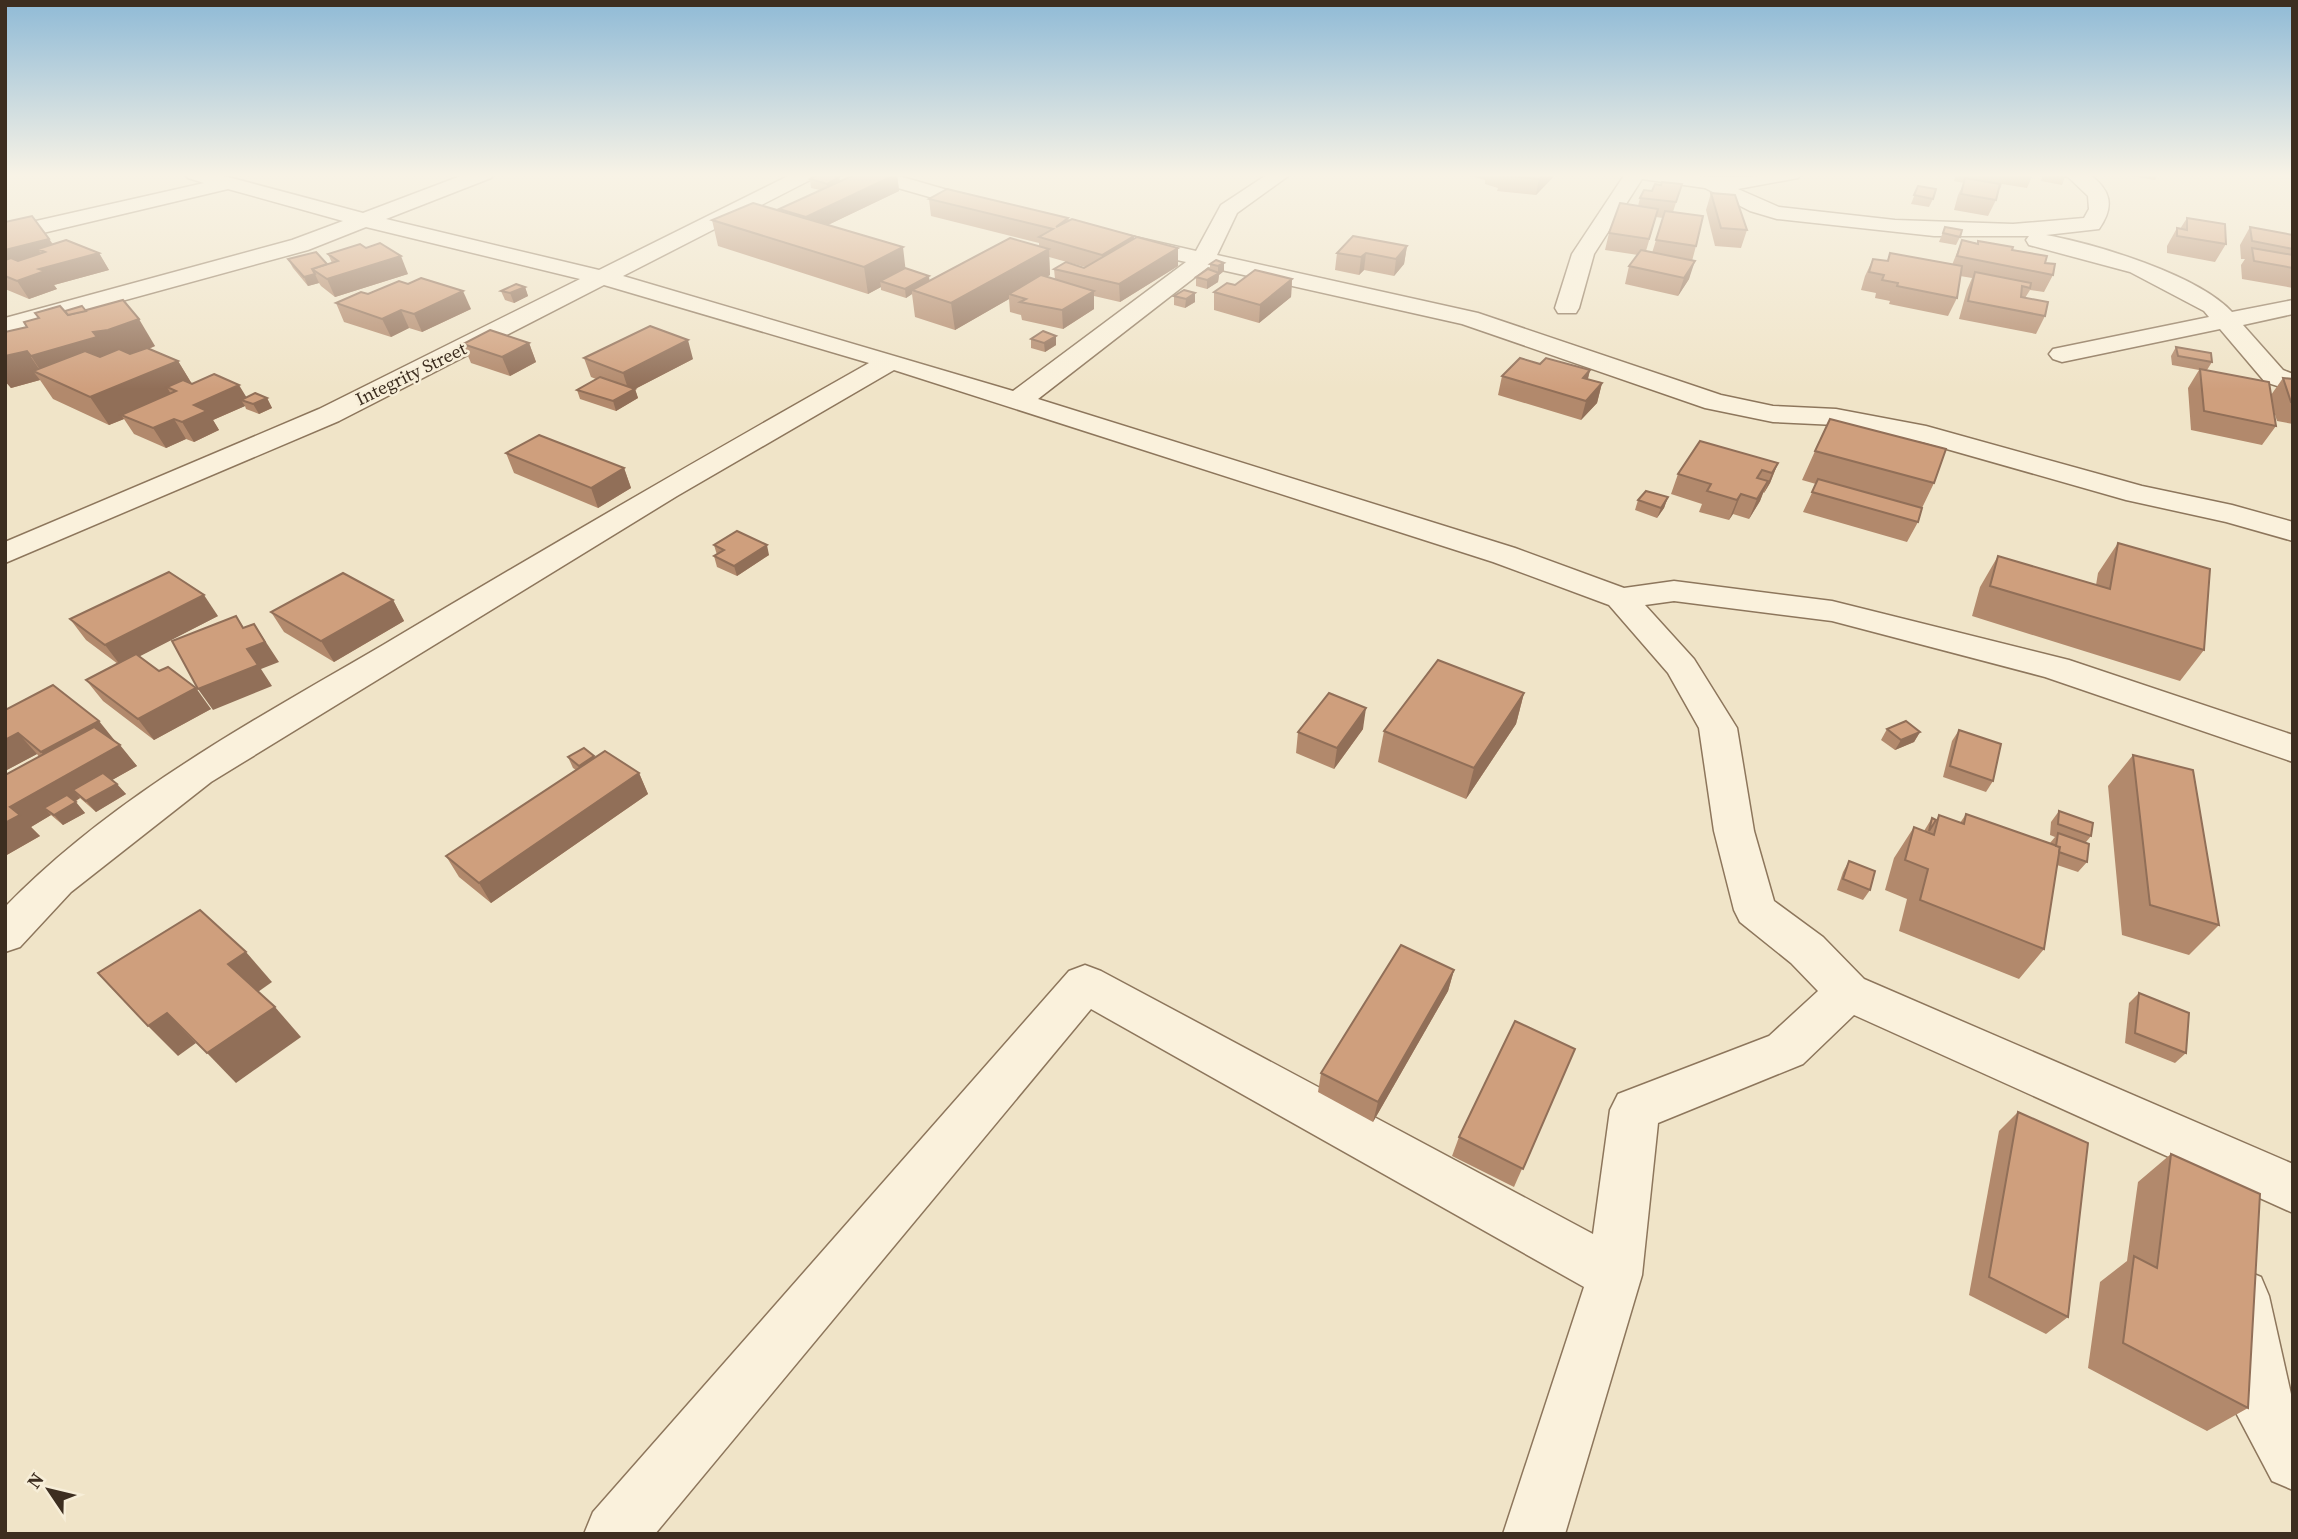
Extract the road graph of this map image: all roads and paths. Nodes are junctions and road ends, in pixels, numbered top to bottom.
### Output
1 (297, 246) edge
2 (470, 246) edge
3 (667, 246) edge
4 (1142, 246) edge
5 (1210, 246) edge
6 (1588, 246) edge
7 (2069, 246) edge
8 (1203, 260) junction
9 (604, 278) junction
10 (2293, 307) edge
11 (1567, 308) dead end
12 (2225, 321) junction
13 (5, 326) edge
14 (2062, 354) dead end
15 (891, 361) junction
16 (2293, 383) edge
17 (1020, 399) junction
18 (2293, 532) edge
19 (5, 554) edge
20 (1621, 598) junction
21 (2293, 748) edge
22 (5, 935) edge
23 (1849, 992) junction
24 (2227, 1158) junction
25 (2293, 1189) edge
26 (1615, 1275) junction
27 (2293, 1460) edge
28 (615, 1534) edge
29 (1534, 1534) edge

1 - 13 street
2 - 9 street
3 - 9 street, Integrity Street
4 - 8 street
5 - 8 street
6 - 11 street
7 - 12 street
8 - 17 street
8 - 18 street
9 - 15 street
9 - 19 street, Integrity Street
10 - 12 street
12 - 14 street
12 - 16 street
15 - 17 street
15 - 22 street
17 - 20 street
20 - 21 street
20 - 23 street
23 - 24 street
23 - 26 street
24 - 25 street
24 - 27 street
26 - 28 street
26 - 29 street

